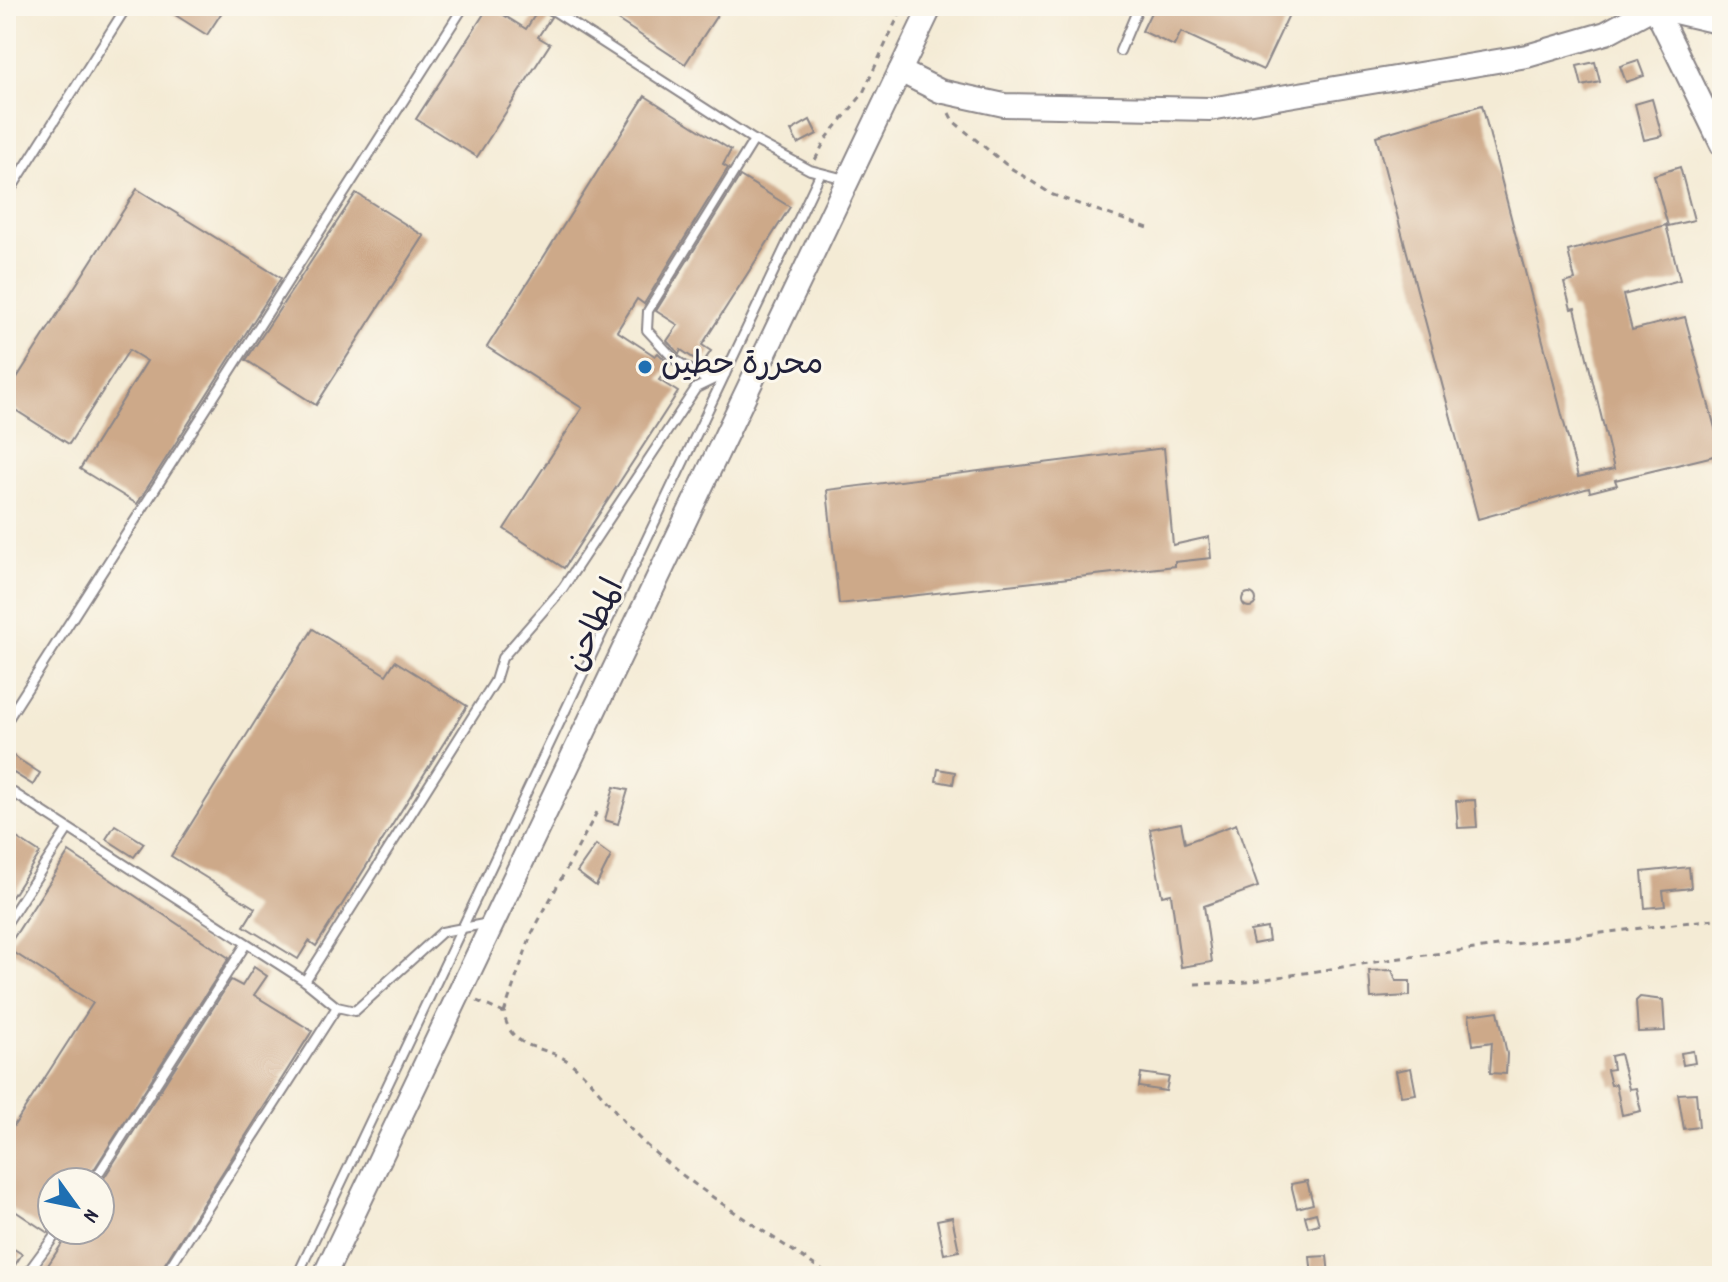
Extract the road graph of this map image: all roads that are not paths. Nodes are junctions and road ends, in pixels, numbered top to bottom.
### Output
1 (127, 6) edge
2 (464, 6) edge
3 (546, 6) edge
4 (931, 6) edge
5 (1139, 6) edge
6 (1654, 6) edge
7 (1722, 23) edge
8 (1120, 51) dead end
9 (900, 71) junction
10 (754, 140) junction
11 (1722, 145) edge
12 (820, 174) junction
13 (850, 179) junction
14 (6, 197) edge
15 (725, 374) junction
16 (706, 380) junction
17 (6, 722) edge
18 (6, 788) edge
19 (68, 829) junction
20 (494, 922) junction
21 (6, 924) edge
22 (461, 929) junction
23 (246, 944) junction
24 (305, 981) junction
25 (337, 1007) junction
26 (103, 1166) edge
27 (47, 1246) edge
28 (25, 1276) edge
29 (164, 1276) edge
30 (297, 1276) edge
31 (324, 1276) edge

1 - 14 lane
2 - 17 lane
3 - 10 lane
4 - 9 main road, المطاحن
5 - 8 lane
6 - 7 main road
6 - 9 main road
6 - 11 main road
9 - 13 main road, المطاحن
10 - 12 lane
10 - 16 lane
12 - 13 lane
12 - 15 lane
13 - 20 main road, المطاحن
15 - 16 lane
15 - 22 lane
16 - 24 lane
18 - 19 lane
19 - 21 lane
19 - 23 lane
20 - 22 lane
20 - 31 main road, المطاحن
22 - 25 lane
22 - 30 lane
23 - 24 lane
23 - 26 lane
24 - 25 lane
25 - 29 lane
27 - 28 lane

